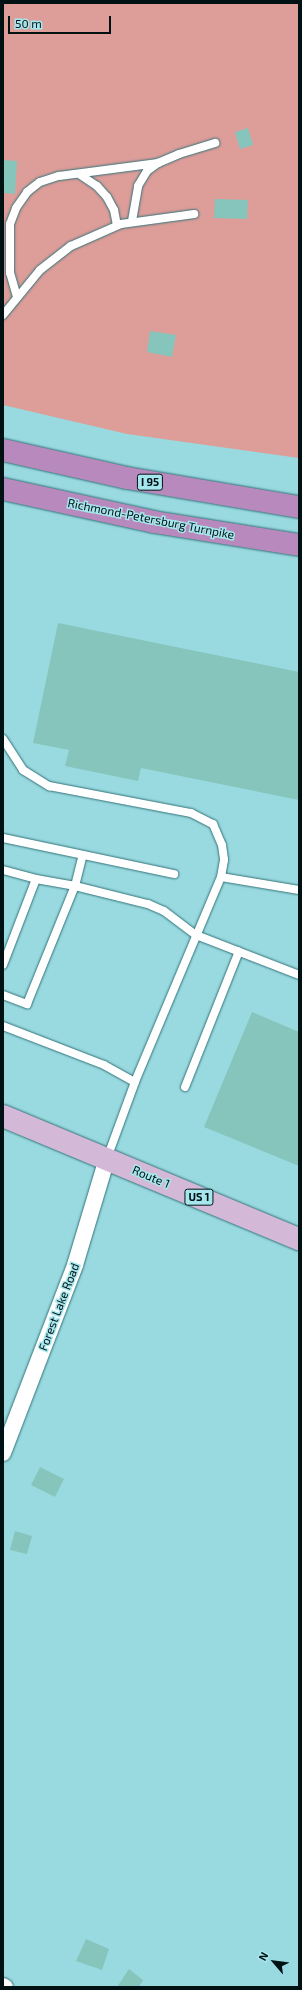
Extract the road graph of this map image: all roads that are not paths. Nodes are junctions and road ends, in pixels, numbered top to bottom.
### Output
1 (215, 143) dead end
2 (158, 163) junction
3 (79, 174) junction
4 (194, 214) dead end
5 (132, 221) junction
6 (118, 225) junction
7 (17, 297) junction
8 (3, 315) edge
9 (3, 450) edge
10 (3, 489) edge
11 (299, 507) edge
12 (299, 545) edge
13 (3, 739) edge
14 (3, 838) edge
15 (83, 855) junction
16 (3, 870) edge
17 (174, 874) dead end
18 (221, 877) junction
19 (36, 879) junction
20 (75, 886) junction
21 (299, 890) edge
22 (196, 935) junction
23 (239, 951) junction
24 (3, 964) edge
25 (299, 975) edge
26 (3, 995) edge
27 (3, 1026) edge
28 (135, 1082) junction
29 (185, 1088) dead end
30 (3, 1116) edge
31 (106, 1158) junction
32 (299, 1239) edge
33 (3, 1453) edge

1 - 2 lane
2 - 3 lane
2 - 5 lane
3 - 6 lane
3 - 7 lane
4 - 5 lane
5 - 6 lane
6 - 7 lane
7 - 8 lane
9 - 11 highway, I 95
10 - 12 highway, Richmond-Petersburg Turnpike
13 - 18 lane
14 - 15 lane
15 - 17 lane
15 - 20 lane
16 - 19 lane
18 - 21 lane
18 - 22 lane
19 - 20 lane
19 - 24 lane
20 - 22 lane
20 - 26 lane
22 - 23 lane
22 - 28 lane
23 - 25 lane
23 - 29 lane
27 - 28 lane
28 - 31 lane
30 - 31 main road, Route 1 / US 1
31 - 32 main road, Route 1 / US 1
31 - 33 street, Forest Lake Road

